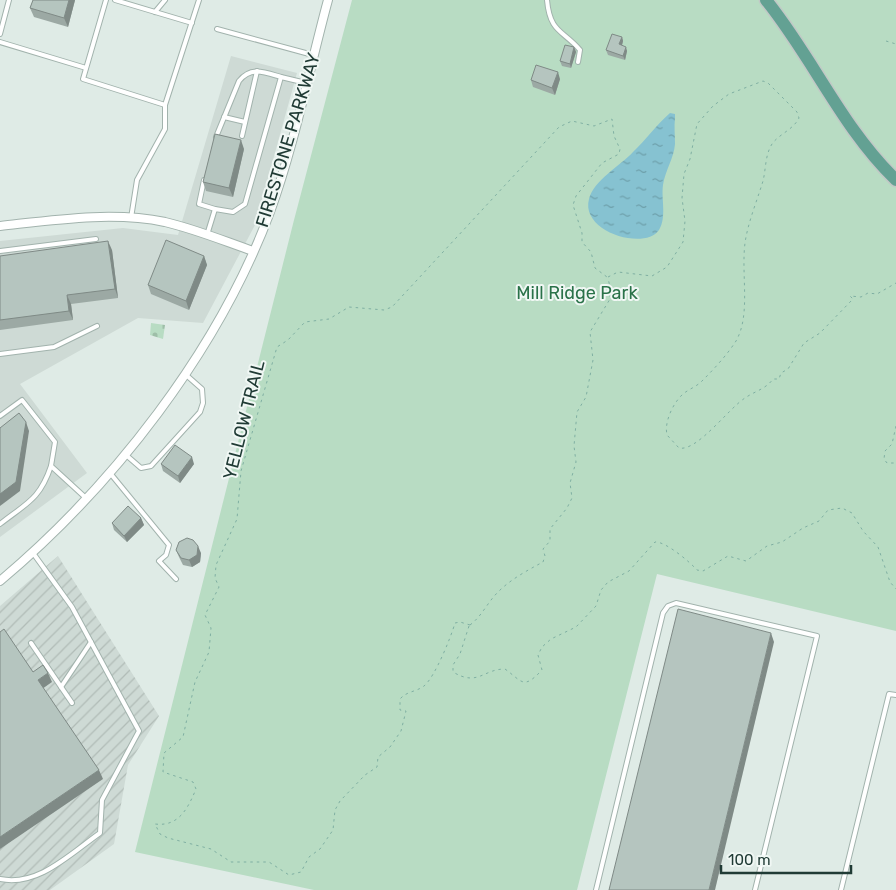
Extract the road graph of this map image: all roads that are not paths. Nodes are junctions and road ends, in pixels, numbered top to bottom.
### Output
1 (9, 0) edge
2 (106, 0) edge
3 (115, 0) edge
4 (136, 0) edge
5 (165, 0) edge
6 (199, 0) edge
7 (328, 0) edge
8 (547, 0) edge
9 (766, 0) edge
10 (132, 5) junction
11 (155, 12) junction
12 (192, 23) junction
13 (217, 29) dead end
14 (0, 34) edge
15 (0, 42) edge
16 (314, 55) junction
17 (578, 62) dead end
18 (86, 68) junction
19 (257, 71) junction
20 (281, 77) junction
21 (306, 83) junction
22 (165, 105) junction
23 (224, 117) junction
24 (245, 122) junction
25 (242, 136) dead end
26 (214, 142) edge
27 (205, 177) edge
28 (896, 180) edge
29 (215, 209) junction
30 (131, 218) junction
31 (0, 226) edge
32 (207, 235) junction
33 (96, 239) dead end
34 (0, 251) edge
35 (253, 251) junction
36 (97, 326) dead end
37 (0, 354) edge
38 (185, 374) junction
39 (0, 416) edge
40 (126, 455) junction
41 (51, 466) junction
42 (110, 473) junction
43 (87, 499) junction
44 (0, 524) edge
45 (33, 553) junction
46 (176, 579) dead end
47 (0, 581) edge
48 (91, 642) junction
49 (32, 643) dead end
50 (61, 687) junction
51 (896, 695) edge
52 (72, 703) dead end
53 (0, 879) edge
54 (596, 890) edge
55 (755, 890) edge
56 (841, 890) edge

1 - 14 lane
2 - 18 lane
3 - 10 lane
4 - 10 lane
5 - 11 lane
6 - 12 lane
7 - 16 street, FIRESTONE PARKWAY
8 - 17 lane
9 - 28 main road
10 - 11 lane
11 - 12 lane
12 - 22 lane
13 - 16 lane
15 - 18 lane
16 - 21 street, FIRESTONE PARKWAY
18 - 22 lane
19 - 20 lane
19 - 23 lane
19 - 24 lane
20 - 21 lane
20 - 29 lane
21 - 35 street, FIRESTONE PARKWAY
22 - 30 lane
23 - 24 lane
23 - 26 lane
24 - 25 lane
27 - 29 lane
29 - 32 lane
30 - 31 street
30 - 32 street
32 - 35 street
33 - 34 lane
35 - 38 street, FIRESTONE PARKWAY
36 - 37 lane
38 - 40 street, FIRESTONE PARKWAY
38 - 40 lane
39 - 41 lane
40 - 42 street, FIRESTONE PARKWAY
41 - 43 lane
41 - 44 lane
42 - 43 street, FIRESTONE PARKWAY
42 - 46 lane
43 - 45 street, FIRESTONE PARKWAY
45 - 47 street, FIRESTONE PARKWAY
45 - 48 lane
48 - 50 lane
48 - 53 lane
49 - 50 lane
50 - 52 lane
51 - 56 lane
54 - 55 lane

